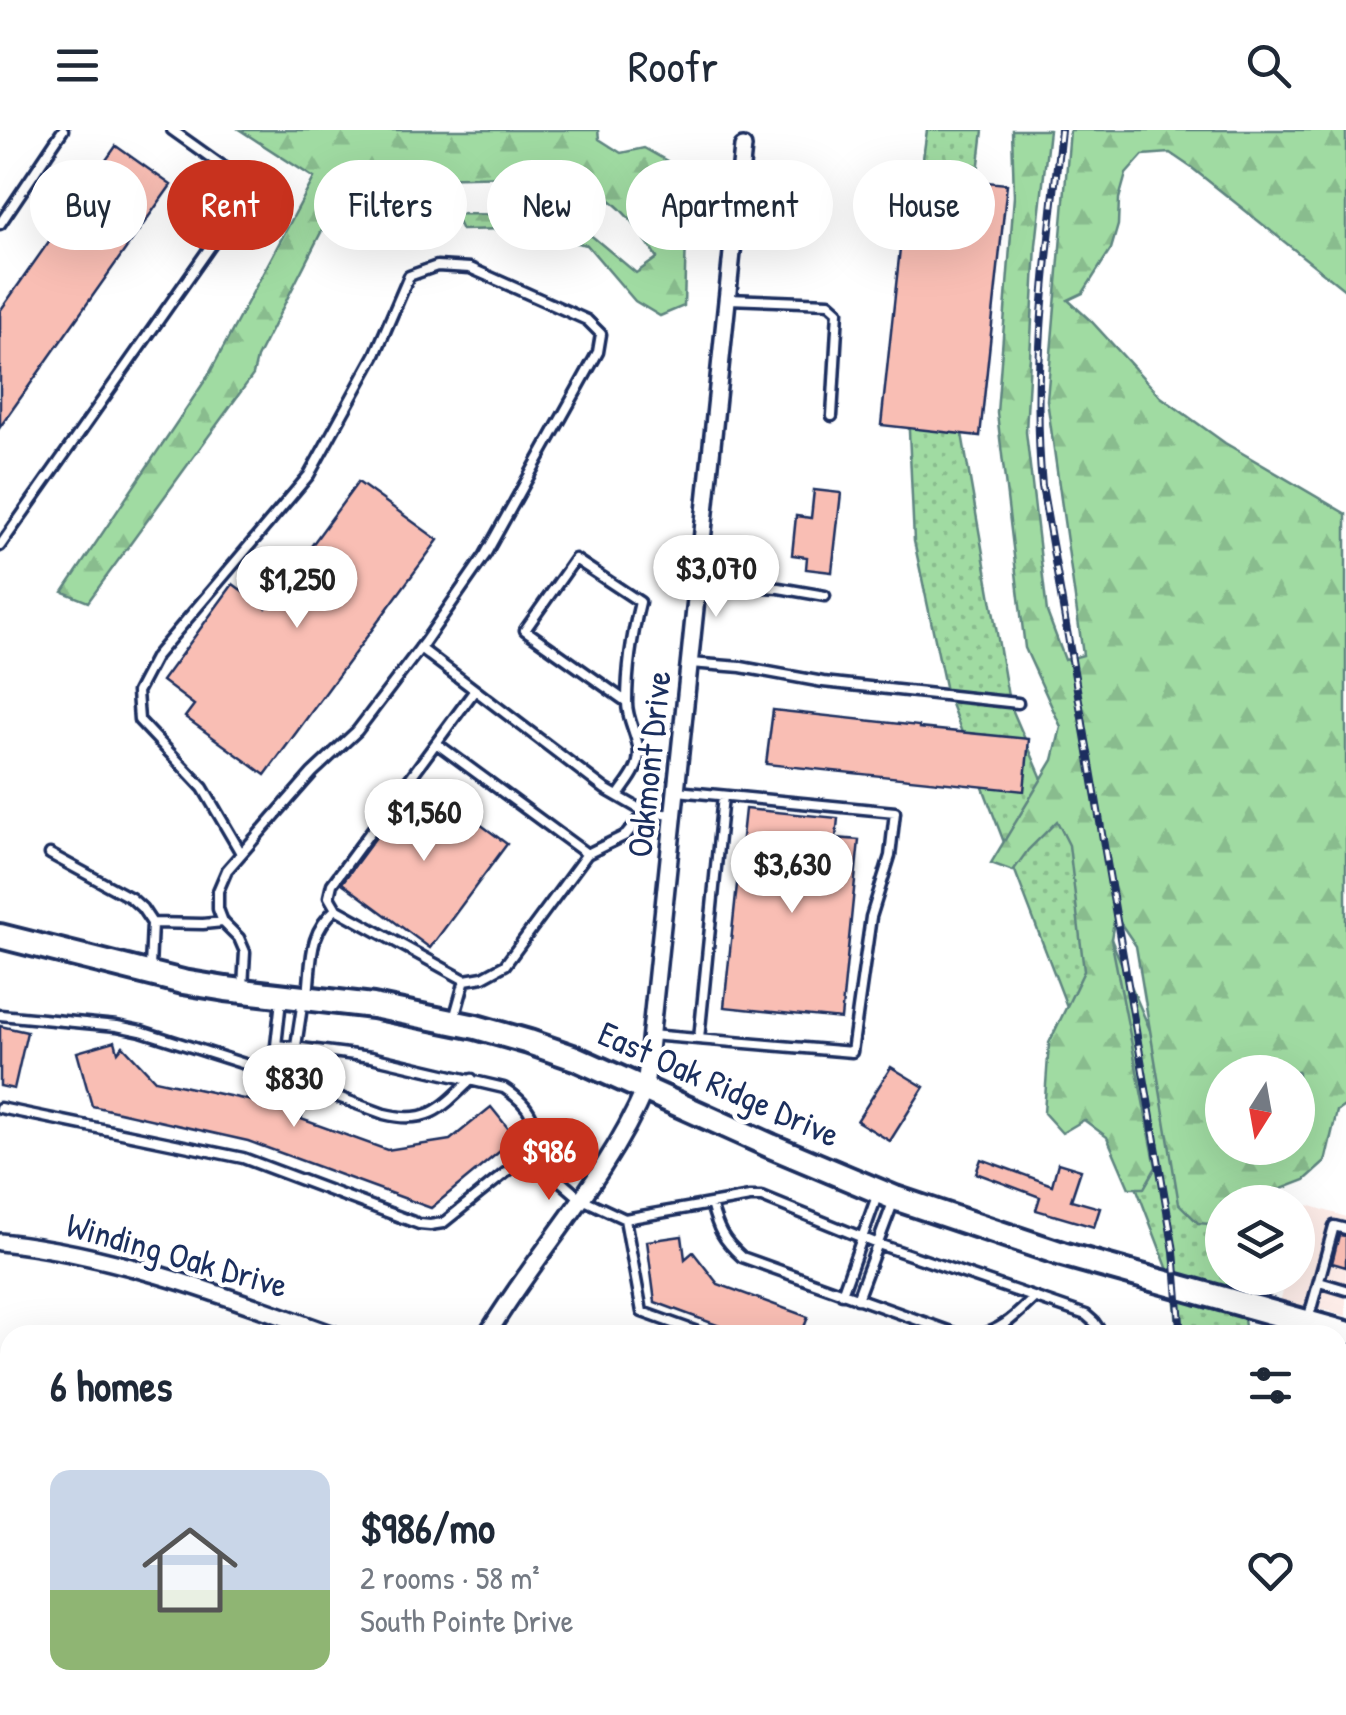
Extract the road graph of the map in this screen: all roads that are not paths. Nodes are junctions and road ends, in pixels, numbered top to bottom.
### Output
1 (64, 130) edge
2 (172, 130) edge
3 (743, 146) dead end
4 (0, 224) edge
5 (728, 299) junction
6 (832, 416) dead end
7 (0, 546) edge
8 (698, 583) junction
9 (825, 596) dead end
10 (420, 648) junction
11 (690, 663) junction
12 (475, 690) junction
13 (627, 702) junction
14 (1018, 702) dead end
15 (436, 743) junction
16 (676, 791) junction
17 (618, 796) junction
18 (724, 796) junction
19 (644, 812) junction
20 (674, 816) junction
21 (241, 852) junction
22 (50, 854) dead end
23 (586, 854) junction
24 (336, 909) junction
25 (223, 922) junction
26 (152, 923) junction
27 (0, 936) edge
28 (52, 948) junction
29 (0, 951) edge
30 (149, 974) junction
31 (465, 980) junction
32 (243, 991) junction
33 (297, 998) junction
34 (0, 1015) edge
35 (453, 1022) junction
36 (650, 1035) junction
37 (699, 1039) junction
38 (278, 1045) junction
39 (296, 1048) junction
40 (273, 1073) junction
41 (291, 1079) junction
42 (472, 1079) junction
43 (645, 1089) junction
44 (0, 1108) edge
45 (529, 1154) junction
46 (887, 1195) junction
47 (580, 1198) junction
48 (710, 1204) junction
49 (625, 1219) junction
50 (1346, 1229) edge
51 (862, 1238) junction
52 (0, 1242) edge
53 (878, 1244) junction
54 (1319, 1282) junction
55 (1346, 1290) edge
56 (842, 1294) junction
57 (1034, 1298) junction
58 (857, 1299) junction
59 (1308, 1321) junction
60 (305, 1325) edge
61 (494, 1325) edge
62 (678, 1325) edge
63 (928, 1325) edge
64 (1005, 1325) edge
65 (1096, 1325) edge
66 (1321, 1325) edge

1 - 4 lane
2 - 7 lane
3 - 5 street, Oakmont Drive
5 - 6 lane
5 - 8 street, Oakmont Drive
8 - 9 lane
8 - 11 street, Oakmont Drive
10 - 12 lane
10 - 21 lane
10 - 21 lane
11 - 14 lane
11 - 16 street, Oakmont Drive
12 - 15 lane
12 - 17 lane
13 - 13 lane
13 - 17 lane
15 - 23 lane
15 - 24 lane
16 - 18 lane
16 - 20 street, Oakmont Drive
17 - 19 lane
18 - 37 lane
18 - 37 lane
19 - 20 lane
19 - 23 lane
20 - 36 street, Oakmont Drive
21 - 25 lane
22 - 26 lane
23 - 31 lane
24 - 31 lane
24 - 33 lane
25 - 26 lane
25 - 32 lane
26 - 30 lane
27 - 28 main road, East Oak Ridge Drive
28 - 29 main road, East Oak Ridge Drive
28 - 30 main road, East Oak Ridge Drive
30 - 32 main road, East Oak Ridge Drive
31 - 35 lane
32 - 33 main road, East Oak Ridge Drive
33 - 35 main road, East Oak Ridge Drive
33 - 38 lane
33 - 39 lane
34 - 40 lane
35 - 43 main road, East Oak Ridge Drive
36 - 37 lane
36 - 43 street, Oakmont Drive
38 - 39 lane
38 - 40 lane
39 - 41 lane
39 - 42 lane
40 - 41 lane
41 - 42 lane
42 - 45 lane
43 - 46 main road, East Oak Ridge Drive
43 - 47 street, Oakmont Drive
44 - 45 lane
45 - 47 lane
46 - 51 lane
46 - 53 lane
46 - 59 main road, East Oak Ridge Drive
47 - 49 lane
47 - 61 street, Oakmont Drive
48 - 49 lane
48 - 51 lane
48 - 56 lane
49 - 62 lane
50 - 54 lane
51 - 53 lane
51 - 56 lane
52 - 60 street, Winding Oak Drive
53 - 57 lane
53 - 58 lane
54 - 55 lane
54 - 59 lane
56 - 58 lane
57 - 64 lane
57 - 65 lane
58 - 63 lane
59 - 66 main road, East Oak Ridge Drive

